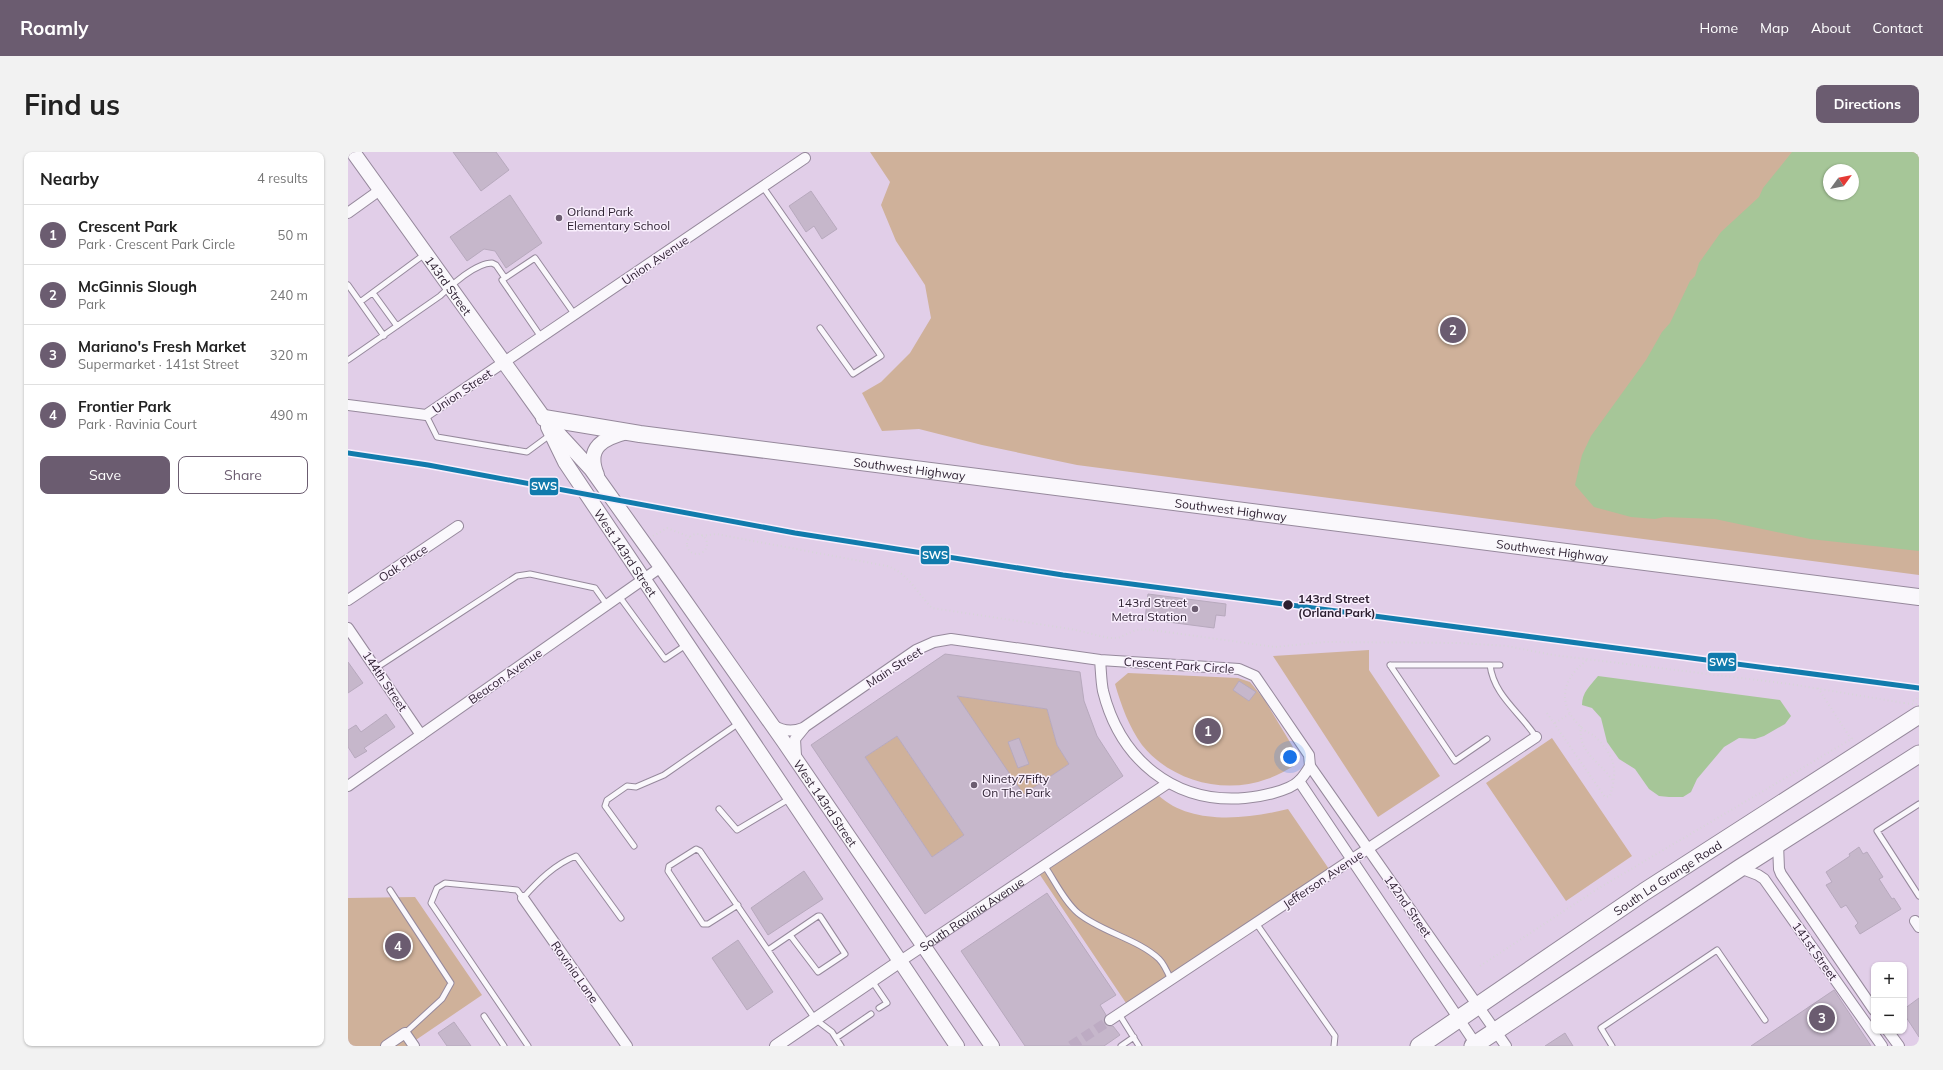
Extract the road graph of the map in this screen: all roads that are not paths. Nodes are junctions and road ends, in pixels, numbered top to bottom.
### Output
1 (354, 152) edge
2 (805, 158) dead end
3 (763, 187) junction
4 (380, 190) junction
5 (348, 213) edge
6 (426, 253) junction
7 (505, 278) junction
8 (348, 286) edge
9 (450, 286) junction
10 (373, 293) junction
11 (360, 302) junction
12 (575, 314) junction
13 (397, 326) junction
14 (820, 328) dead end
15 (384, 336) junction
16 (542, 337) junction
17 (348, 360) edge
18 (504, 362) junction
19 (348, 405) edge
20 (426, 415) junction
21 (544, 418) junction
22 (554, 432) junction
23 (628, 432) junction
24 (601, 484) junction
25 (458, 526) dead end
26 (661, 567) junction
27 (643, 579) junction
28 (619, 596) junction
29 (1919, 597) edge
30 (348, 600) edge
31 (607, 605) junction
32 (348, 628) edge
33 (351, 639) edge
34 (686, 644) junction
35 (1100, 660) junction
36 (1490, 665) junction
37 (1500, 666) dead end
38 (376, 668) junction
39 (1919, 715) edge
40 (739, 723) junction
41 (772, 723) junction
42 (807, 726) junction
43 (421, 735) junction
44 (1536, 737) joint
45 (1487, 739) dead end
46 (1919, 754) edge
47 (799, 764) junction
48 (1310, 766) junction
49 (1298, 782) junction
50 (1168, 783) junction
51 (348, 786) edge
52 (790, 798) junction
53 (1919, 804) edge
54 (719, 809) dead end
55 (1778, 844) junction
56 (634, 846) dead end
57 (1368, 850) junction
58 (1352, 860) junction
59 (1044, 865) junction
60 (1740, 868) junction
61 (390, 890) dead end
62 (1919, 896) edge
63 (523, 898) junction
64 (738, 905) junction
65 (621, 918) dead end
66 (1256, 923) junction
67 (790, 935) junction
68 (923, 946) junction
69 (768, 950) junction
70 (899, 962) junction
71 (1172, 980) junction
72 (872, 981) junction
73 (1479, 1006) junction
74 (1871, 1006) edge
75 (879, 1008) dead end
76 (871, 1014) dead end
77 (1119, 1014) junction
78 (484, 1016) dead end
79 (815, 1019) junction
80 (1110, 1020) tunnel mouth
81 (1458, 1020) junction
82 (1765, 1020) dead end
83 (1496, 1030) junction
84 (405, 1033) junction
85 (1890, 1034) edge
86 (1134, 1037) junction
87 (836, 1038) junction
88 (1475, 1045) edge
89 (386, 1046) edge
90 (414, 1046) edge
91 (504, 1046) edge
92 (528, 1046) edge
93 (627, 1046) edge
94 (776, 1046) edge
95 (841, 1046) edge
96 (957, 1046) edge
97 (992, 1046) edge
98 (1121, 1046) edge
99 (1140, 1046) edge
100 (1334, 1046) edge
101 (1419, 1046) edge
102 (1506, 1046) edge
103 (1612, 1046) edge
104 (1882, 1046) edge
105 (1899, 1046) edge

1 - 4 main road, 143rd Street
2 - 3 street, Union Avenue
3 - 12 street, Union Avenue
3 - 14 lane
4 - 5 street
4 - 6 main road, 143rd Street
6 - 9 main road, 143rd Street
6 - 10 lane
7 - 9 lane
7 - 12 lane
7 - 16 lane
8 - 11 lane
9 - 13 lane
9 - 18 main road, 143rd Street
10 - 11 lane
10 - 13 lane
11 - 15 lane
12 - 16 street, Union Avenue
13 - 15 lane
15 - 17 lane
16 - 18 street, Union Avenue
18 - 20 street, Union Street
18 - 21 main road, 143rd Street
19 - 20 street, Union Street
20 - 22 lane
21 - 22 main road, West 143rd Street
21 - 23 main road, Southwest Highway
22 - 24 main road, West 143rd Street
22 - 27 main road, West 143rd Street
23 - 24 main road
23 - 29 main road, Southwest Highway
24 - 26 main road, West 143rd Street
25 - 30 street, Oak Place
26 - 27 street, Beacon Avenue
26 - 41 main road, West 143rd Street
27 - 28 street, Beacon Avenue
27 - 34 main road, West 143rd Street
28 - 31 street, Beacon Avenue
28 - 34 lane
31 - 38 lane
31 - 43 street, Beacon Avenue
32 - 33 street, 144th Street
33 - 38 street, 144th Street
34 - 40 main road, West 143rd Street
35 - 42 street, Main Street
35 - 48 street, Crescent Park Circle
35 - 50 street
36 - 37 lane
36 - 44 lane
36 - 45 lane
38 - 43 street, 144th Street
39 - 73 highway, South La Grange Road
40 - 52 main road, West 143rd Street
40 - 56 lane
41 - 42 street, Main Street
41 - 47 main road, West 143rd Street
42 - 47 street
43 - 51 street, Beacon Avenue
44 - 57 street, Jefferson Avenue
46 - 55 highway
47 - 68 main road, West 143rd Street
48 - 49 street
48 - 57 street, 142nd Street
49 - 50 street
49 - 58 street, 142nd Street
50 - 59 street, South Ravinia Avenue
52 - 54 lane
52 - 70 main road, West 143rd Street
53 - 62 lane
55 - 60 highway
55 - 74 street, 141st Street
57 - 58 street, Jefferson Avenue
57 - 73 street, 142nd Street
58 - 66 street, Jefferson Avenue
58 - 81 street, 142nd Street
59 - 68 street, South Ravinia Avenue
59 - 71 lane
60 - 83 highway
60 - 104 street, 141st Street
61 - 84 lane
63 - 65 lane
63 - 92 lane
63 - 93 street, Ravinia Lane
64 - 64 lane
64 - 69 lane
66 - 71 street, Jefferson Avenue
66 - 100 lane
67 - 67 lane
67 - 69 lane
68 - 70 street, South Ravinia Avenue
68 - 97 main road, West 143rd Street
69 - 79 lane
70 - 72 street, South Ravinia Avenue
70 - 96 main road, West 143rd Street
71 - 77 street, Jefferson Avenue
72 - 75 lane
72 - 79 street, South Ravinia Avenue
73 - 81 highway, South La Grange Road
73 - 83 street, 142nd Street
76 - 87 lane
77 - 80 street, Jefferson Avenue
77 - 86 lane
78 - 91 lane
79 - 87 lane
79 - 94 street, South Ravinia Avenue
81 - 88 street, 142nd Street
81 - 101 highway, South La Grange Road
82 - 103 lane
83 - 88 highway
83 - 102 street, 142nd Street
84 - 89 street
84 - 90 street
85 - 105 street
86 - 98 lane
86 - 99 lane
87 - 95 lane

